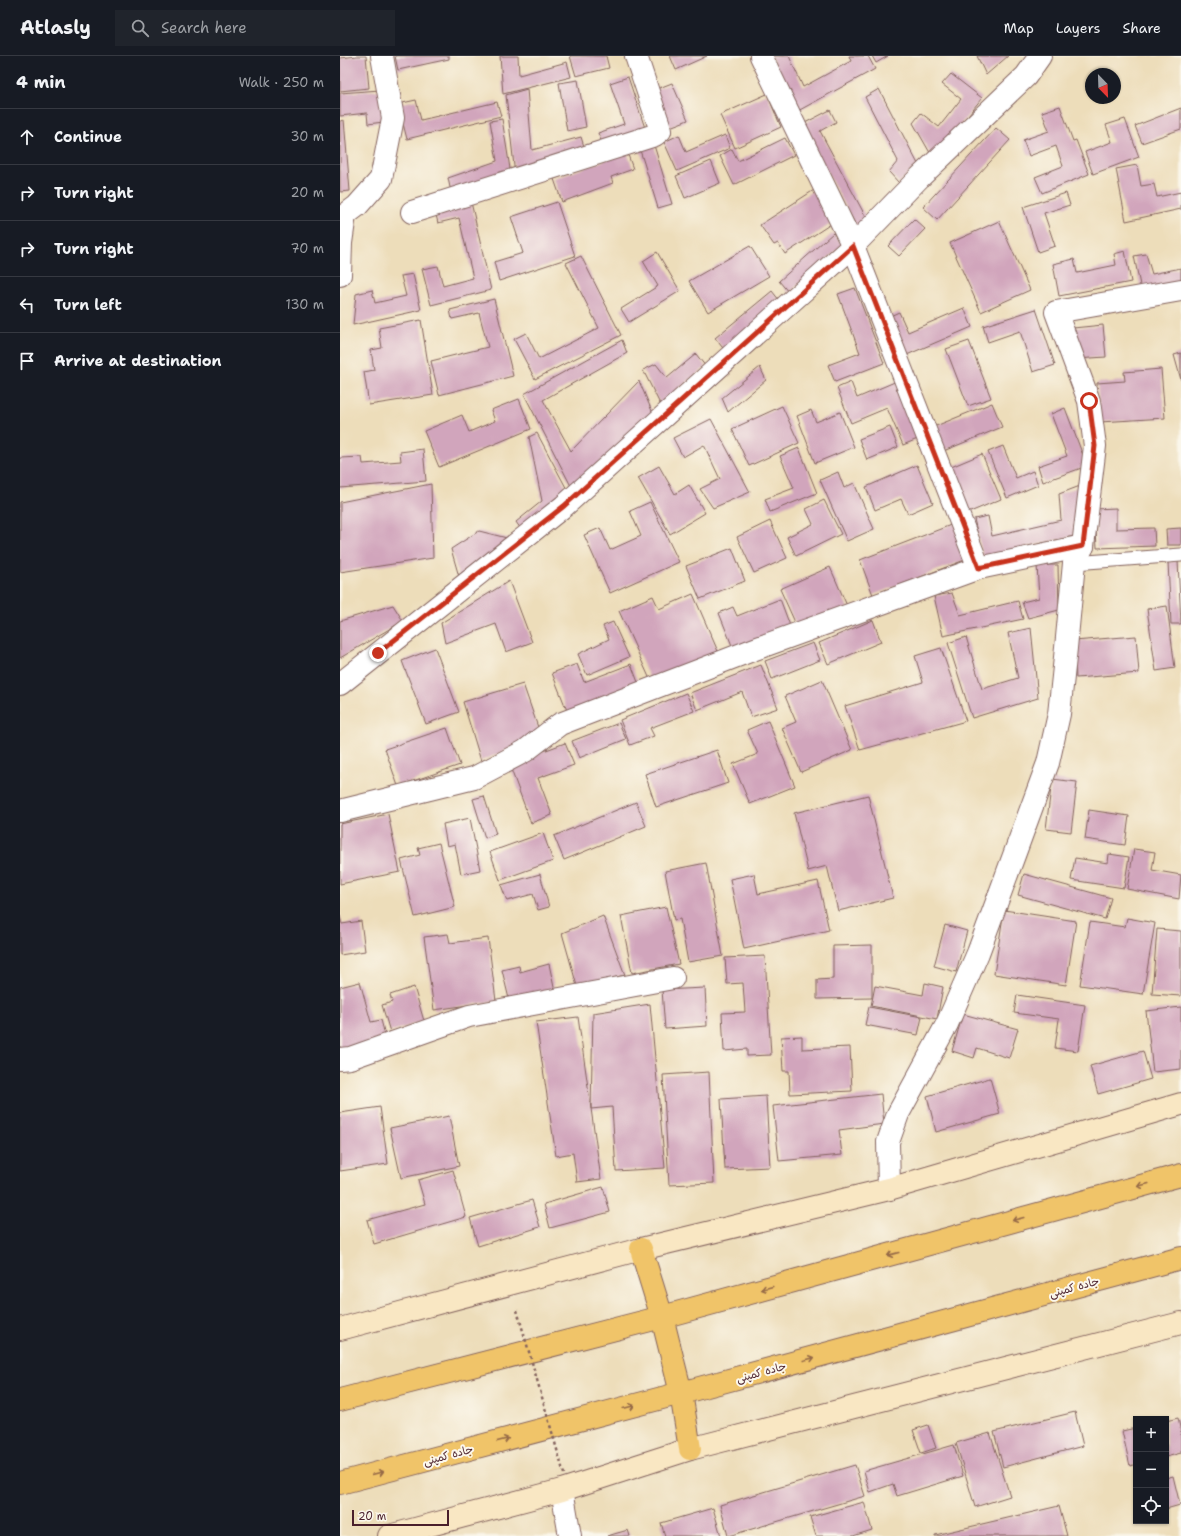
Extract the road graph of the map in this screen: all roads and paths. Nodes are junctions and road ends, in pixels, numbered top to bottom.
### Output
1 (382, 56) edge
2 (636, 56) edge
3 (761, 56) edge
4 (1040, 56) edge
5 (412, 212) dead end
6 (343, 215) edge
7 (853, 246) junction
8 (340, 276) edge
9 (1181, 290) edge
10 (1078, 555) junction
11 (1181, 555) edge
12 (979, 568) junction
13 (340, 684) edge
14 (340, 811) edge
15 (673, 978) dead end
16 (340, 1059) edge
17 (1181, 1104) edge
18 (1181, 1175) edge
19 (889, 1189) junction
20 (641, 1249) junction
21 (1181, 1258) edge
22 (517, 1310) dead end
23 (662, 1317) junction
24 (1177, 1328) edge
25 (340, 1329) edge
26 (681, 1393) junction
27 (340, 1400) edge
28 (690, 1450) junction
29 (563, 1482) junction
30 (340, 1483) edge
31 (389, 1536) edge
32 (570, 1536) edge

1 - 6 street
2 - 5 street
3 - 7 street
4 - 7 street
6 - 8 street
7 - 12 street
7 - 13 street
9 - 10 street
10 - 11 lane
10 - 12 street
10 - 19 street
12 - 14 street
15 - 16 street
17 - 19 street
18 -> 23 highway
19 - 20 street
20 - 23 highway
20 - 25 street
26 -> 21 highway, جاده کمپنی
22 - 29 path, bridge
23 - 26 highway
23 - 27 highway
24 - 28 street
26 - 28 highway
30 -> 26 highway, جاده کمپنی
28 - 29 street
29 - 31 street
29 - 32 street

